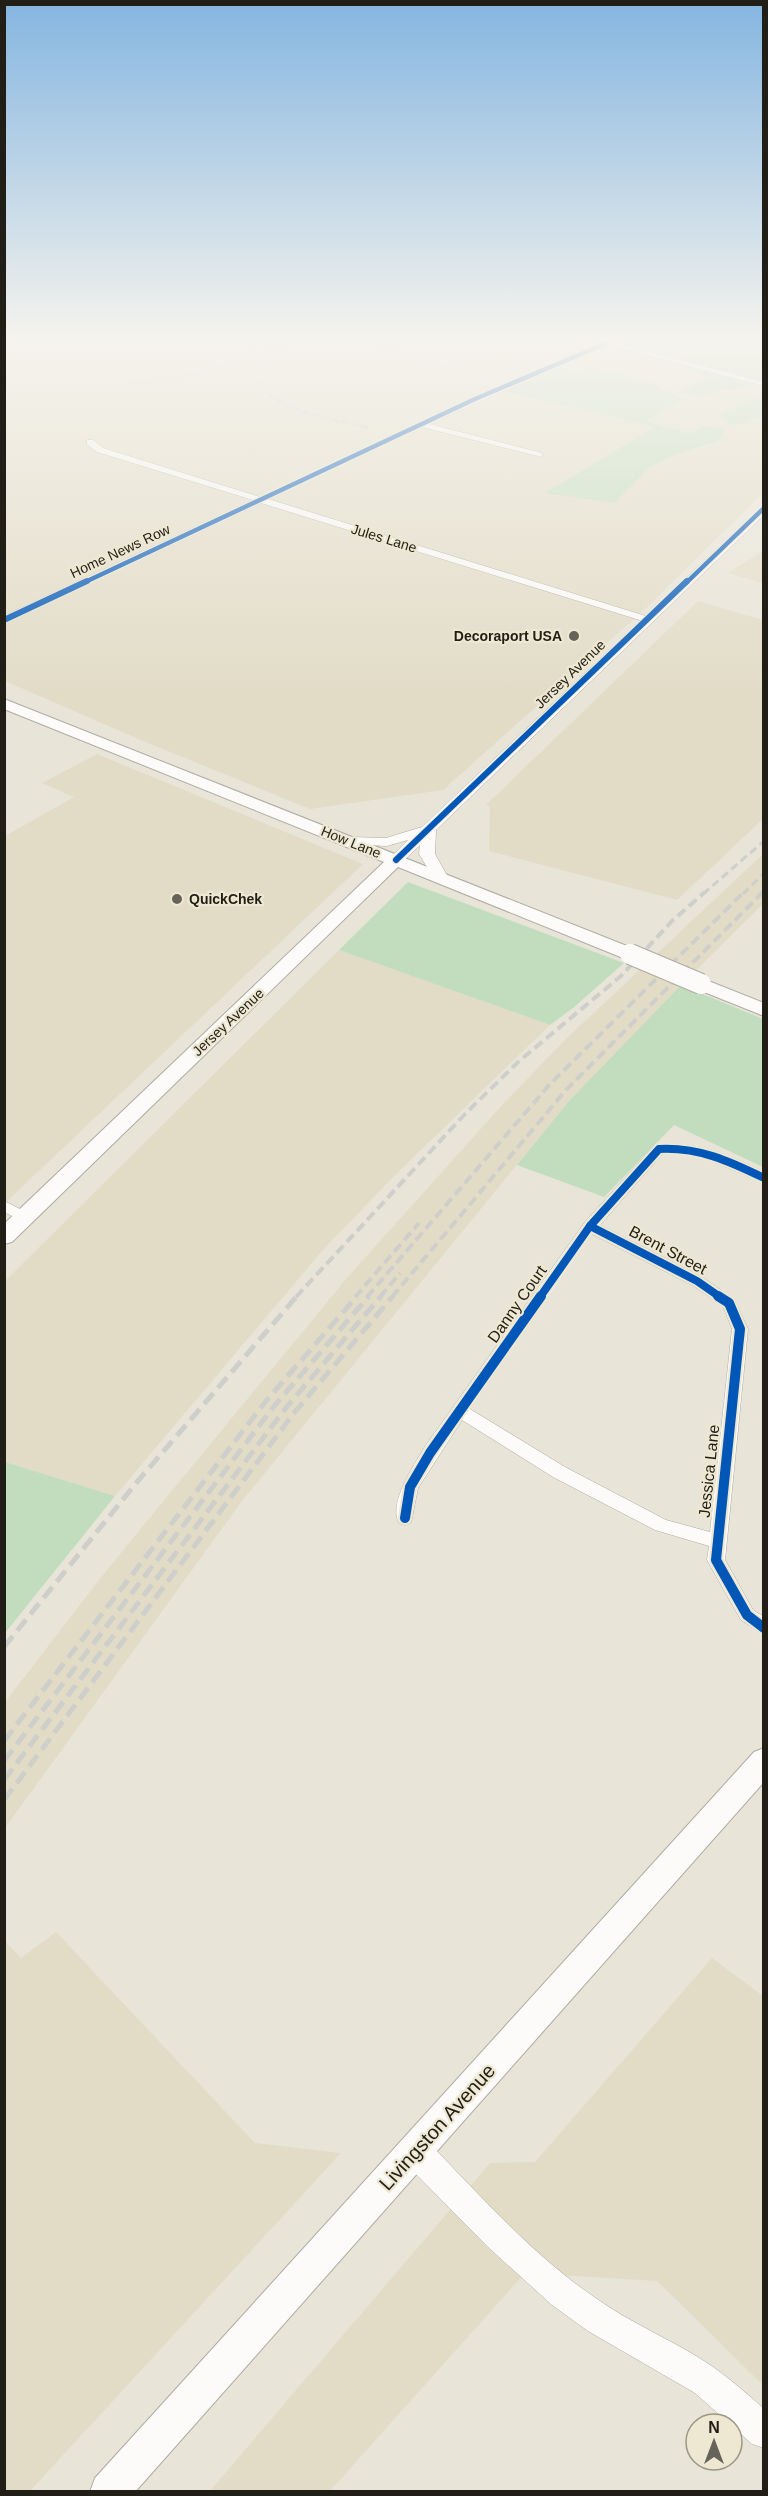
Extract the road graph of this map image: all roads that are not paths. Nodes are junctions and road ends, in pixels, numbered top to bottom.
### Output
1 (128, 458) edge
2 (348, 458) edge
3 (262, 499) junction
4 (764, 508) edge
5 (646, 619) junction
6 (4, 620) edge
7 (4, 703) edge
8 (429, 829) junction
9 (350, 842) junction
10 (396, 860) junction
11 (441, 879) junction
12 (359, 896) junction
13 (764, 1010) edge
14 (764, 1178) edge
15 (4, 1206) edge
16 (25, 1217) junction
17 (590, 1226) junction
18 (4, 1237) edge
19 (729, 1303) joint
20 (460, 1411) junction
21 (405, 1518) dead end
22 (717, 1541) junction
23 (764, 1628) edge
24 (764, 1761) edge
25 (416, 2152) junction
26 (764, 2432) edge
27 (109, 2492) edge

1 - 3 street, Jules Lane
2 - 3 street, Home News Row
3 - 5 street, Jules Lane
3 - 6 street, Home News Row
4 - 5 street, Jersey Avenue
5 - 8 street, Jersey Avenue
7 - 9 main road, How Lane
8 - 9 street
8 - 10 street, Jersey Avenue
8 - 11 street
9 - 10 main road, How Lane
9 - 12 main road
10 - 11 main road, How Lane
10 - 12 main road, Jersey Avenue
11 - 12 main road
11 - 13 main road, How Lane, bridge
12 - 16 main road, Jersey Avenue
14 - 17 street, Danny Court
15 - 16 street
16 - 18 main road, Jersey Avenue
17 - 19 street, Brent Street
17 - 20 street, Danny Court
19 - 22 street, Jessica Lane
20 - 21 street, Danny Court
20 - 22 street
22 - 23 street, Jessica Lane
24 - 25 main road, Livingston Avenue
25 - 26 street
25 - 27 main road, Livingston Avenue

